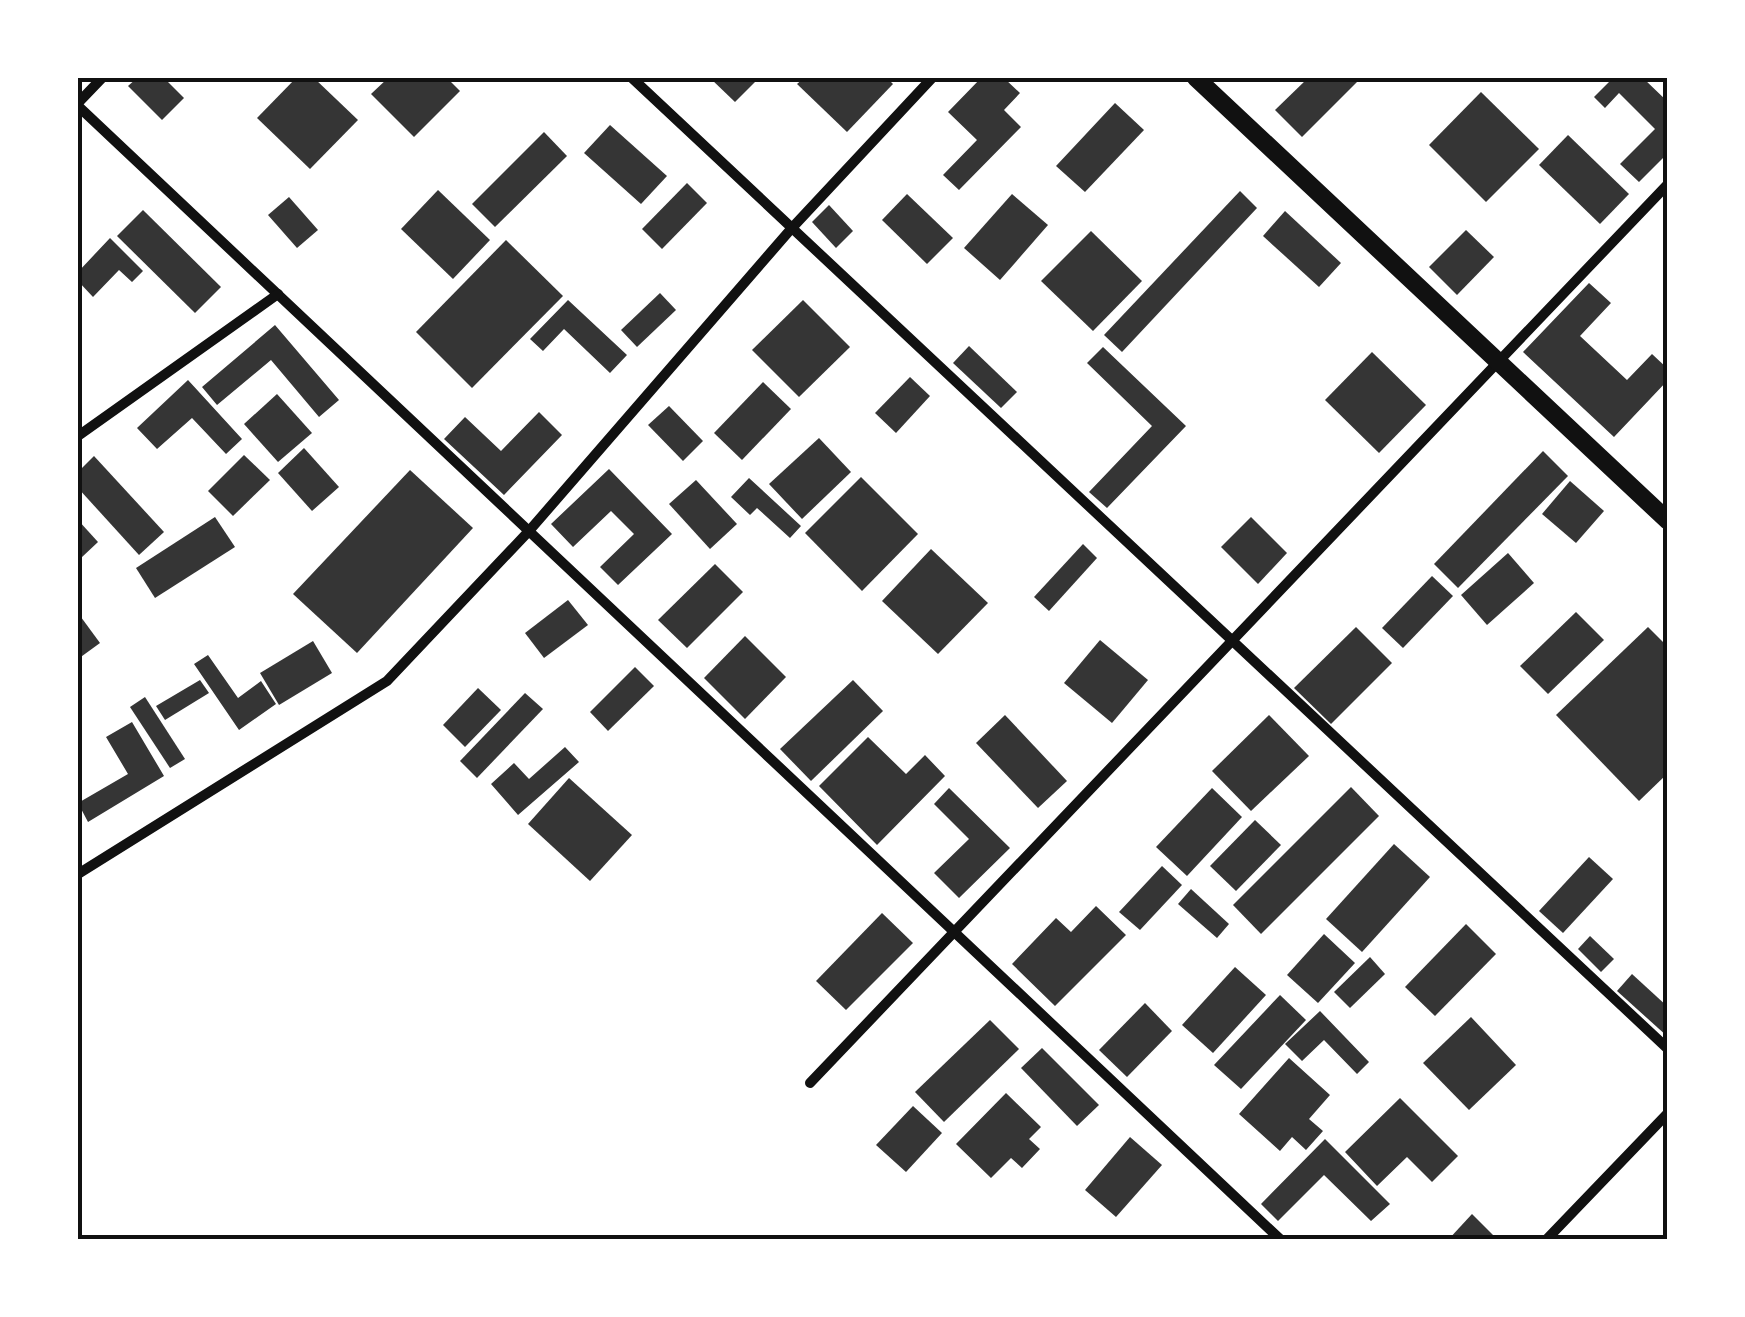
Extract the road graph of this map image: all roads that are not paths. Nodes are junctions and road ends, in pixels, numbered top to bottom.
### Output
1 (102, 78) edge
2 (632, 78) edge
3 (932, 78) edge
4 (1196, 78) edge
5 (78, 104) edge
6 (1668, 184) edge
7 (791, 230) junction
8 (278, 294) junction
9 (1498, 361) junction
10 (78, 436) edge
11 (1668, 521) edge
12 (529, 531) junction
13 (1234, 639) junction
14 (78, 874) edge
15 (954, 932) junction
16 (1668, 1049) edge
17 (810, 1082) dead end
18 (1668, 1113) edge
19 (1281, 1240) edge
20 (1546, 1240) edge

1 - 5 street
2 - 7 street
3 - 7 street
4 - 9 street
5 - 8 street
6 - 9 street
7 - 12 street
7 - 13 street
8 - 10 street
8 - 12 street
9 - 11 street
9 - 13 street
12 - 14 street
12 - 15 street
13 - 15 street
13 - 16 street
15 - 17 street
15 - 19 street
18 - 20 street

